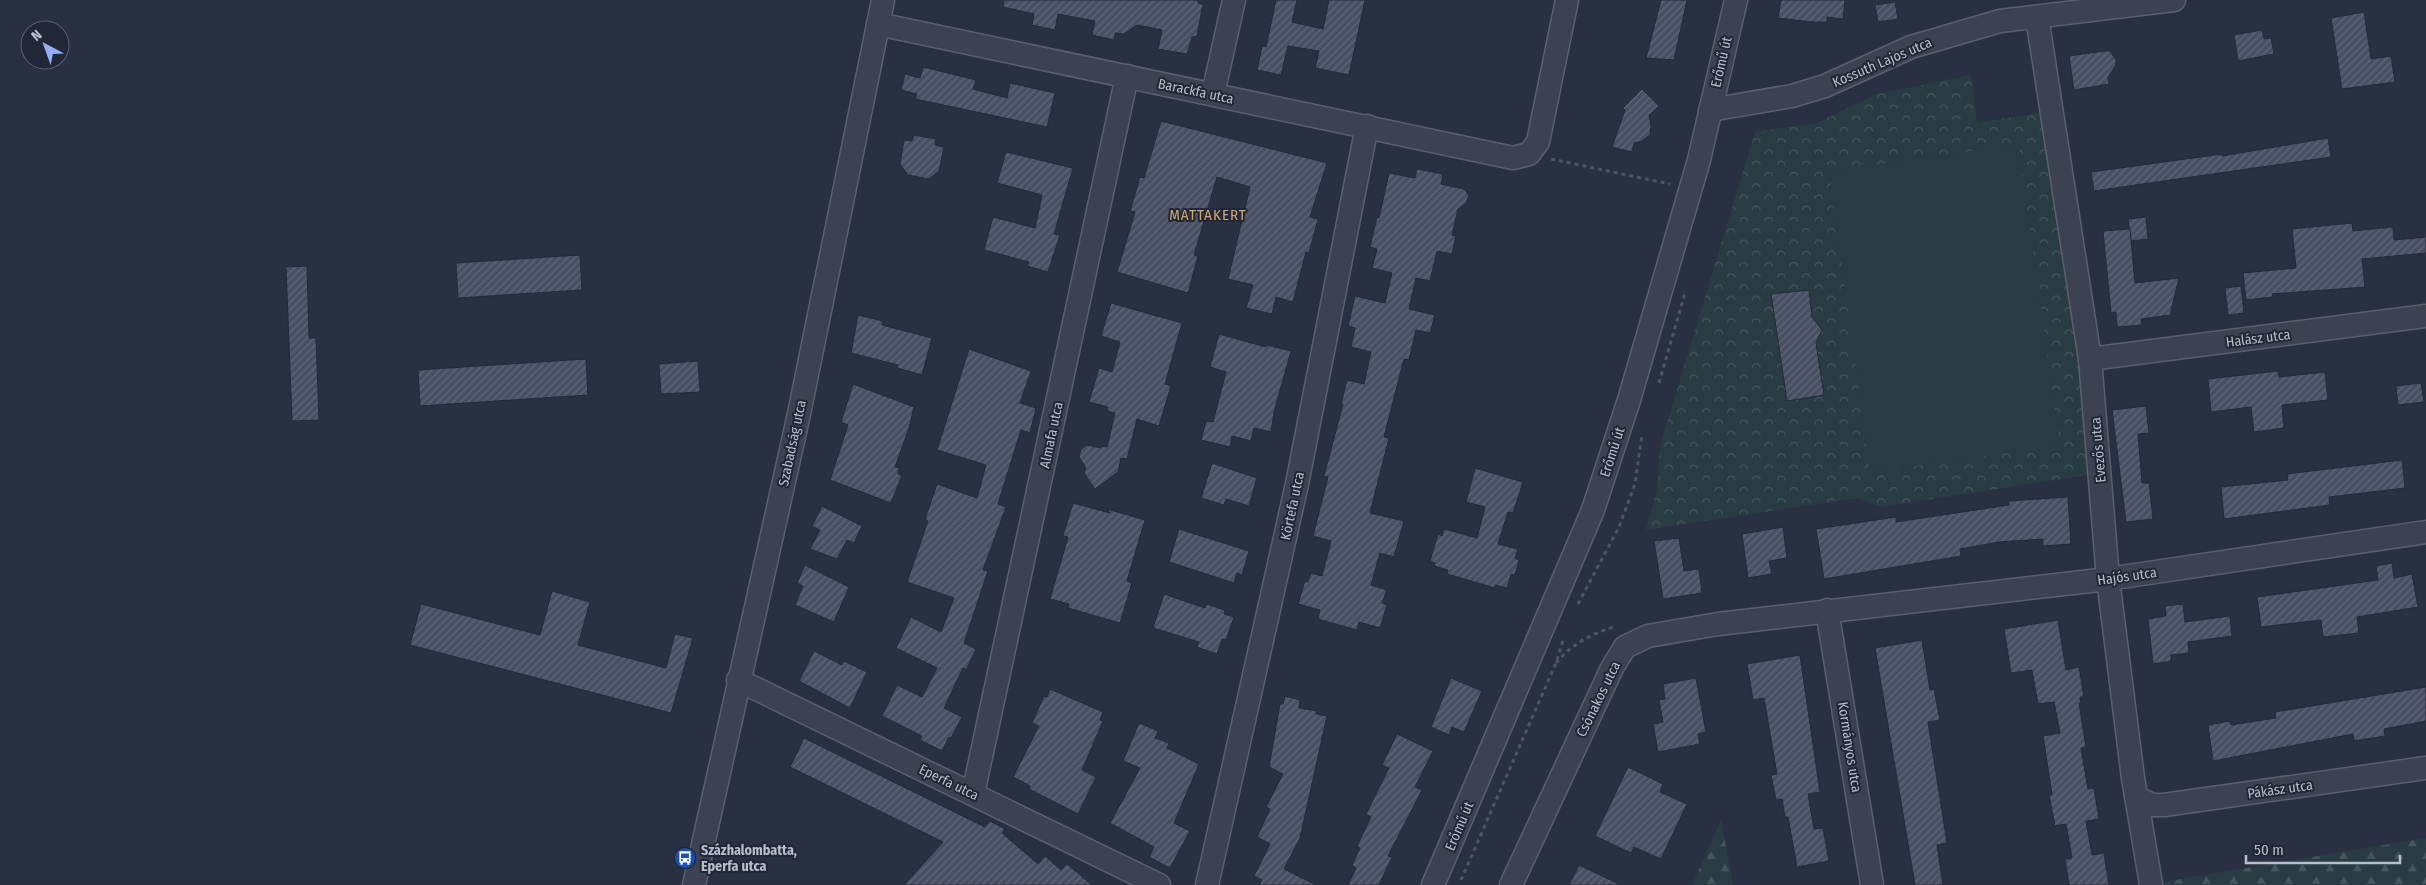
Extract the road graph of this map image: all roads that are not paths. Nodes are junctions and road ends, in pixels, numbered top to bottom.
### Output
1 (883, 0) edge
2 (1234, 0) edge
3 (1567, 0) edge
4 (1736, 0) edge
5 (2174, 0) edge
6 (2037, 17) junction
7 (878, 24) junction
8 (1126, 76) junction
9 (1214, 94) junction
10 (1710, 110) junction
11 (1368, 126) junction
12 (2426, 316) edge
13 (2090, 360) junction
14 (2426, 532) edge
15 (2108, 579) junction
16 (1827, 610) junction
17 (738, 680) junction
18 (2426, 768) edge
19 (973, 794) junction
20 (2136, 797) junction
21 (2151, 884) edge
22 (694, 885) edge
23 (1159, 885) edge
24 (1206, 885) edge
25 (1433, 885) edge
26 (1510, 885) edge
27 (1872, 885) edge

1 - 7 street, Szabadság utca
2 - 9 street
3 - 11 street, Barackfa utca
4 - 10 street, Erőmű út
5 - 6 street, Kossuth Lajos utca
6 - 10 street, Kossuth Lajos utca
6 - 13 street, Evezős utca
7 - 8 street, Barackfa utca
7 - 17 street, Szabadság utca
8 - 9 street, Barackfa utca
8 - 19 street, Almafa utca
9 - 11 street, Barackfa utca
10 - 25 street, Erőmű út
11 - 24 street, Körtefa utca
12 - 13 street, Halász utca
13 - 15 street, Evezős utca
14 - 15 street, Hajós utca
15 - 16 street, Hajós utca
15 - 20 street, Evezős utca
16 - 26 street, Csónakos utca
16 - 27 street, Kormányos utca
17 - 19 street, Eperfa utca
17 - 22 street, Szabadság utca
18 - 20 street, Pákász utca
19 - 23 street, Eperfa utca
20 - 21 street, Evezős utca

